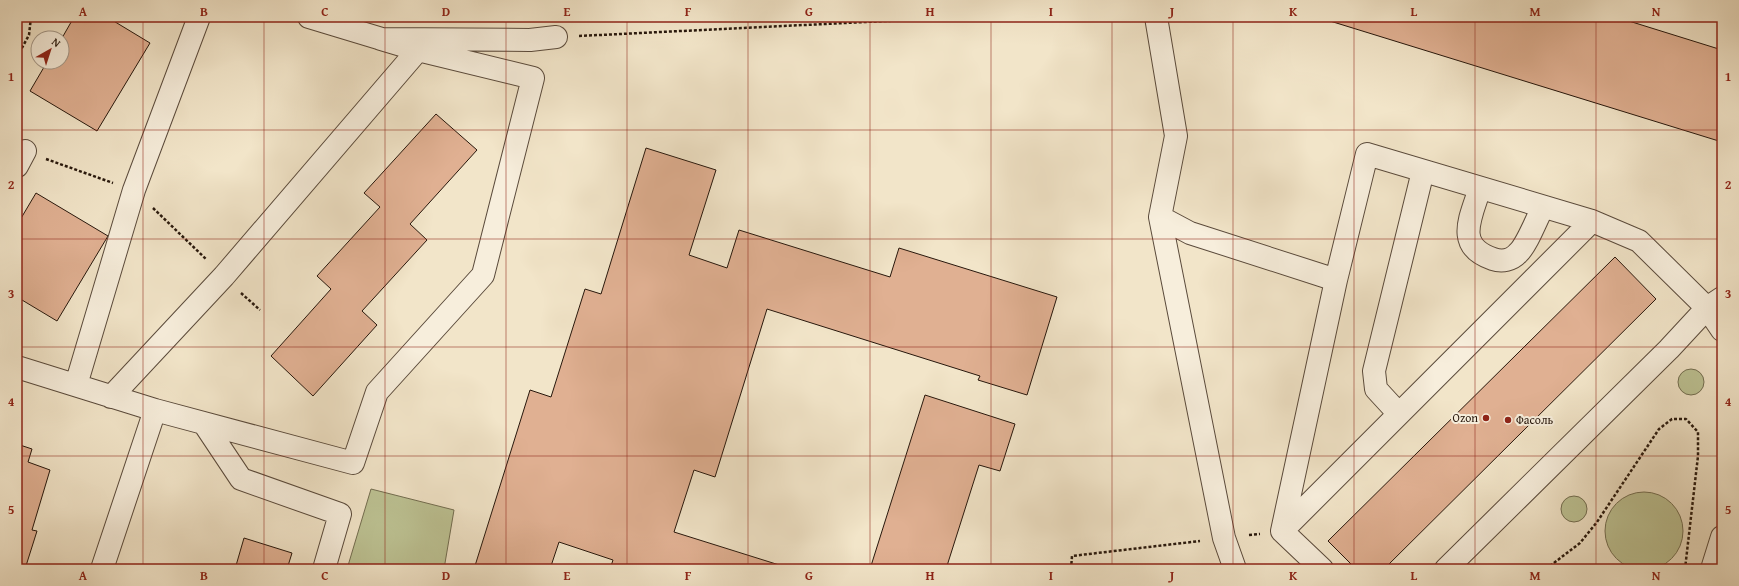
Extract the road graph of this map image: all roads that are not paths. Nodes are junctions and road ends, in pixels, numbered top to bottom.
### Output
1 (199, 17) edge
2 (308, 17) edge
3 (1156, 17) edge
4 (556, 37) road end
5 (381, 39) junction
6 (418, 50) junction
7 (1423, 171) junction
8 (1480, 188) junction
9 (1543, 207) junction
10 (1160, 217) junction
11 (1592, 221) junction
12 (1336, 280) junction
13 (1715, 303) edge
14 (1722, 330) edge
15 (17, 367) edge
16 (76, 385) junction
17 (111, 397) junction
18 (155, 410) junction
19 (1399, 414) junction
20 (205, 425) junction
21 (1282, 531) junction
22 (1722, 537) edge
23 (102, 569) edge
24 (324, 569) edge
25 (1236, 569) edge
26 (1322, 569) edge
27 (1446, 569) edge
28 (1712, 569) edge

1 - 16 street
2 - 5 street
3 - 10 street
4 - 5 street
5 - 6 street
6 - 17 street
6 - 20 street
7 - 8 street
7 - 12 street
7 - 19 street
8 - 9 street
8 - 9 street
9 - 11 street
10 - 12 street
10 - 25 street
11 - 13 street
11 - 19 street
12 - 21 street
13 - 14 street
13 - 27 street
15 - 16 street
16 - 17 street
17 - 18 street
18 - 20 street
18 - 23 street
19 - 21 street
20 - 24 street
21 - 26 street
22 - 28 street

